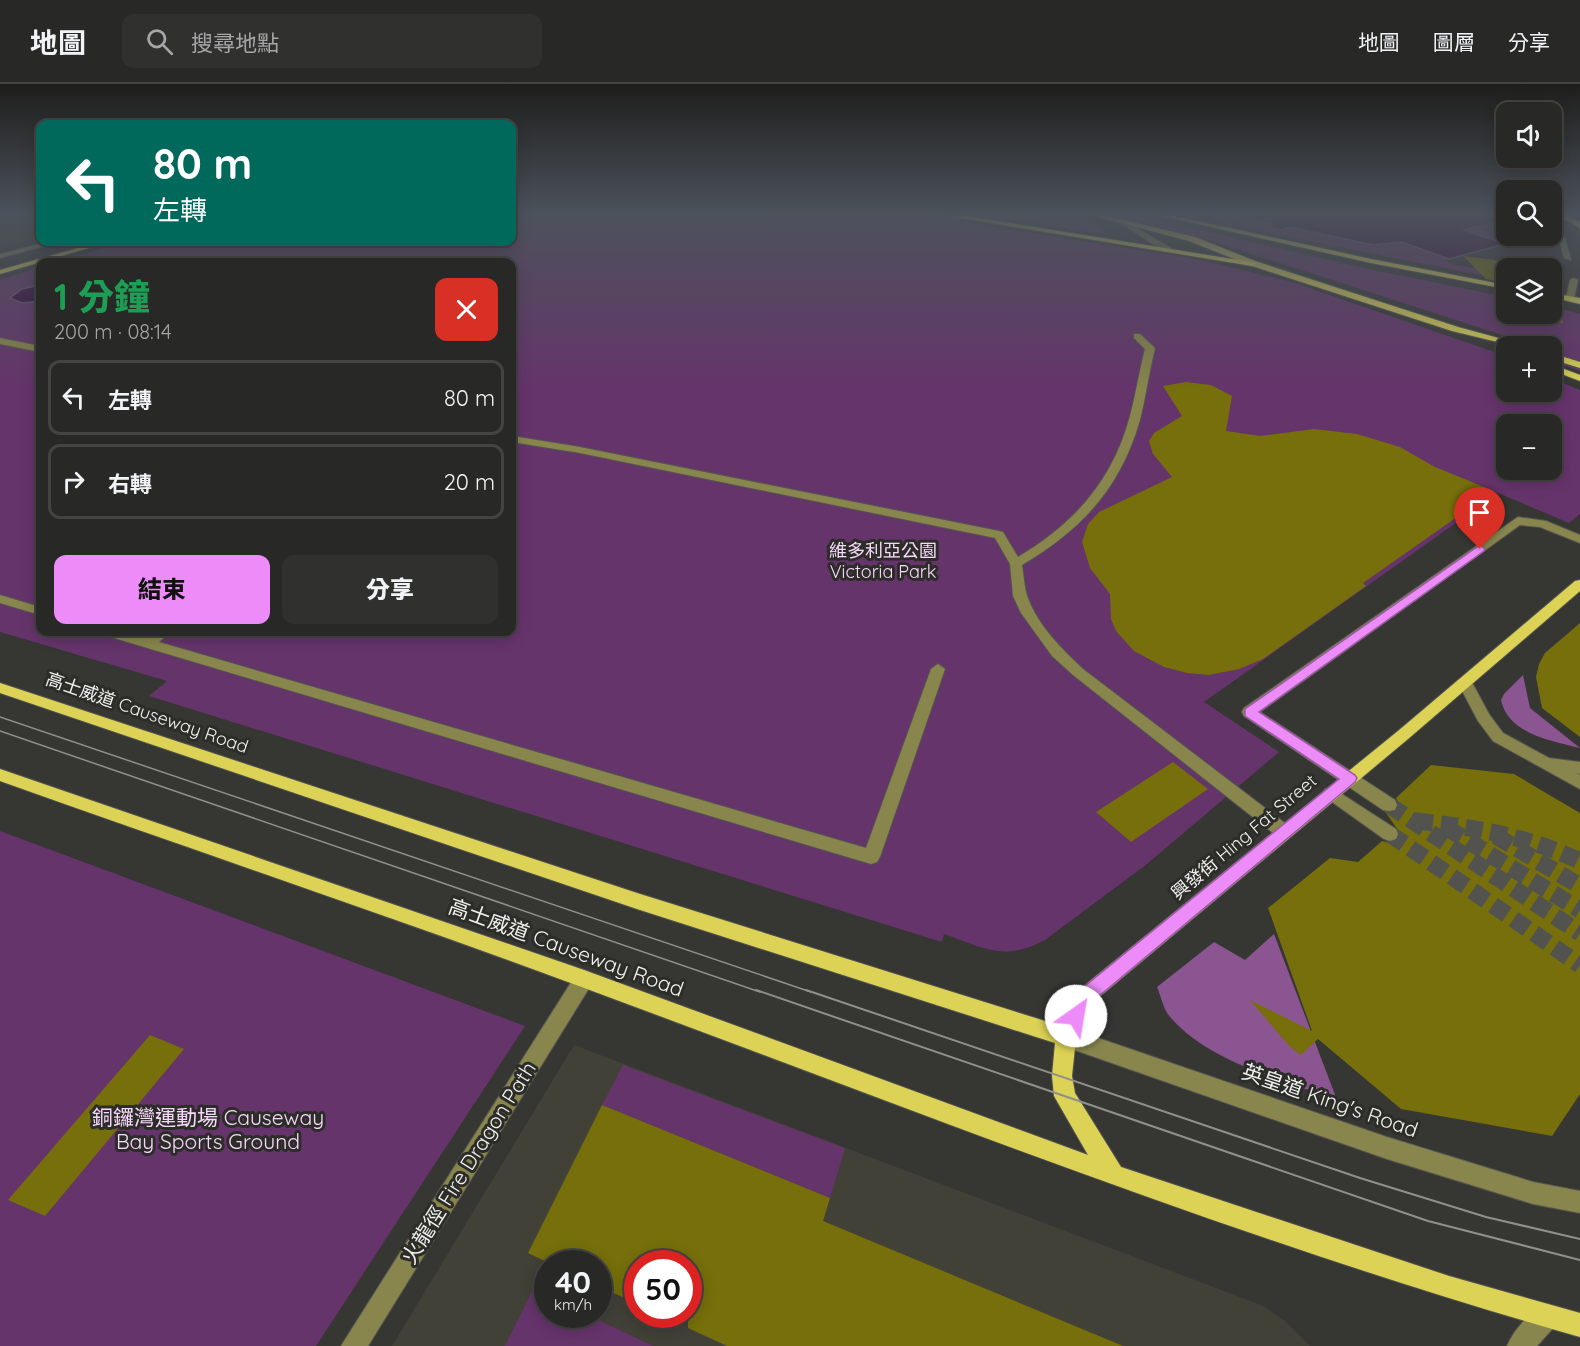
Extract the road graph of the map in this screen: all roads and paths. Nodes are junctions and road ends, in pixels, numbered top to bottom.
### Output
1 (1282, 273) edge
2 (1433, 273) edge
3 (1574, 280) dead end
4 (1496, 285) edge
5 (1562, 297) edge
6 (1570, 298) junction
7 (1580, 300) edge
8 (1455, 329) junction
9 (1137, 336) dead end
10 (1496, 338) edge
11 (0, 341) edge
12 (1496, 347) edge
13 (36, 348) edge
14 (1562, 360) edge
15 (1580, 366) edge
16 (1562, 371) edge
17 (1580, 378) edge
18 (516, 440) edge
19 (1580, 539) edge
20 (1016, 564) junction
21 (1580, 584) edge
22 (0, 599) edge
23 (36, 610) edge
24 (123, 636) edge
25 (158, 636) edge
26 (148, 643) junction
27 (938, 669) dead end
28 (1464, 681) junction
29 (0, 688) edge
30 (1540, 760) junction
31 (1580, 768) edge
32 (0, 775) edge
33 (1350, 778) junction
34 (1580, 783) edge
35 (1331, 793) junction
36 (1389, 805) tunnel mouth
37 (1284, 832) junction
38 (1390, 834) tunnel mouth
39 (584, 979) junction
40 (1066, 1037) junction
41 (1113, 1175) junction
42 (1580, 1202) edge
43 (1546, 1317) junction
44 (1580, 1325) edge
45 (354, 1346) edge
46 (1520, 1346) edge

1 - 8 main road
2 - 4 main road
3 - 6 street
5 - 6 main road
6 - 7 main road
8 - 10 main road
8 - 12 main road
9 - 20 street
11 - 13 street
14 - 15 main road
16 - 17 main road
18 - 20 street
19 - 33 street
20 - 37 street
21 - 28 main road, 興發街 Hing Fat Street
22 - 23 street
24 - 26 street
25 - 26 street
26 - 27 street
28 - 30 street
28 - 33 main road, 興發街 Hing Fat Street
29 - 40 main road, 高士威道 Causeway Road
30 - 31 street
30 - 34 street
32 - 39 main road, 高士威道 Causeway Road
33 - 35 main road, 興發街 Hing Fat Street
33 - 36 street
35 - 37 main road, 興發街 Hing Fat Street
35 - 38 street
37 - 40 main road, 興發街 Hing Fat Street
39 - 41 main road, 高士威道 Causeway Road
39 - 45 street, 火龍徑 Fire Dragon Path
40 - 41 main road, 興發街 Hing Fat Street
40 - 42 street, 英皇道 King's Road
41 - 43 main road
43 - 44 main road
43 - 46 street

